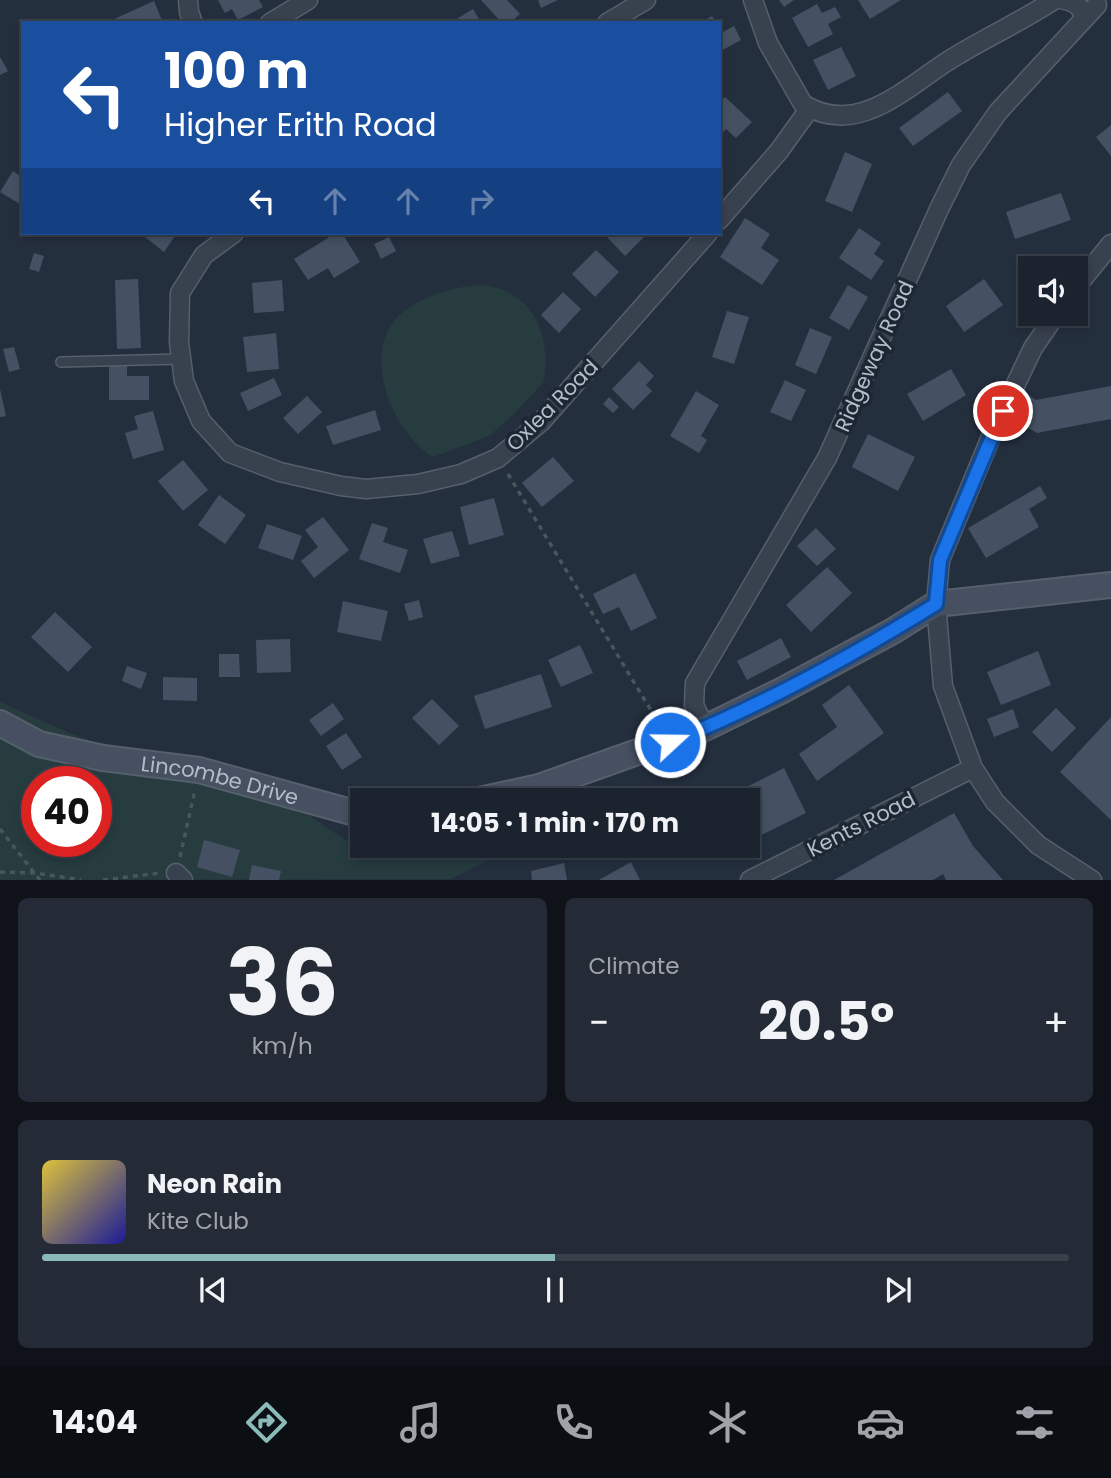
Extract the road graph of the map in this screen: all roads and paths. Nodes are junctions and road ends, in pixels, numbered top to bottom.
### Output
1 (188, 0) edge
2 (308, 0) edge
3 (646, 0) edge
4 (753, 0) edge
5 (1054, 0) edge
6 (1064, 0) edge
7 (192, 21) edge
8 (273, 21) edge
9 (610, 21) edge
10 (810, 108) junction
11 (721, 218) edge
12 (231, 235) edge
13 (706, 235) edge
14 (1111, 244) edge
15 (1088, 272) edge
16 (1048, 326) edge
17 (181, 359) junction
18 (61, 362) dead end
19 (498, 458) junction
20 (1111, 585) edge
21 (936, 604) junction
22 (0, 723) edge
23 (705, 728) junction
24 (670, 742) junction
25 (973, 768) junction
26 (199, 770) junction
27 (539, 788) edge
28 (350, 812) edge
29 (0, 829) edge
30 (0, 872) edge
31 (36, 873) junction
32 (180, 876) edge
33 (1090, 879) edge
34 (40, 880) edge
35 (81, 880) edge
36 (103, 880) edge
37 (750, 880) edge

1 - 7 street
2 - 8 street
3 - 9 street
4 - 10 street
5 - 10 street
6 - 23 street, Ridgeway Road
10 - 11 street
12 - 17 street, Oxlea Road
13 - 19 street, Oxlea Road
14 - 15 street
16 - 21 street
17 - 18 lane
17 - 19 street, Oxlea Road
19 - 24 path
20 - 21 street
21 - 23 street
21 - 25 street
22 - 26 street, Lincombe Drive
23 - 24 street
24 - 27 street
25 - 33 street
25 - 37 street, Kents Road
26 - 28 street, Lincombe Drive
26 - 32 path
29 - 31 path
30 - 31 path
31 - 34 path
31 - 35 path
32 - 36 path

